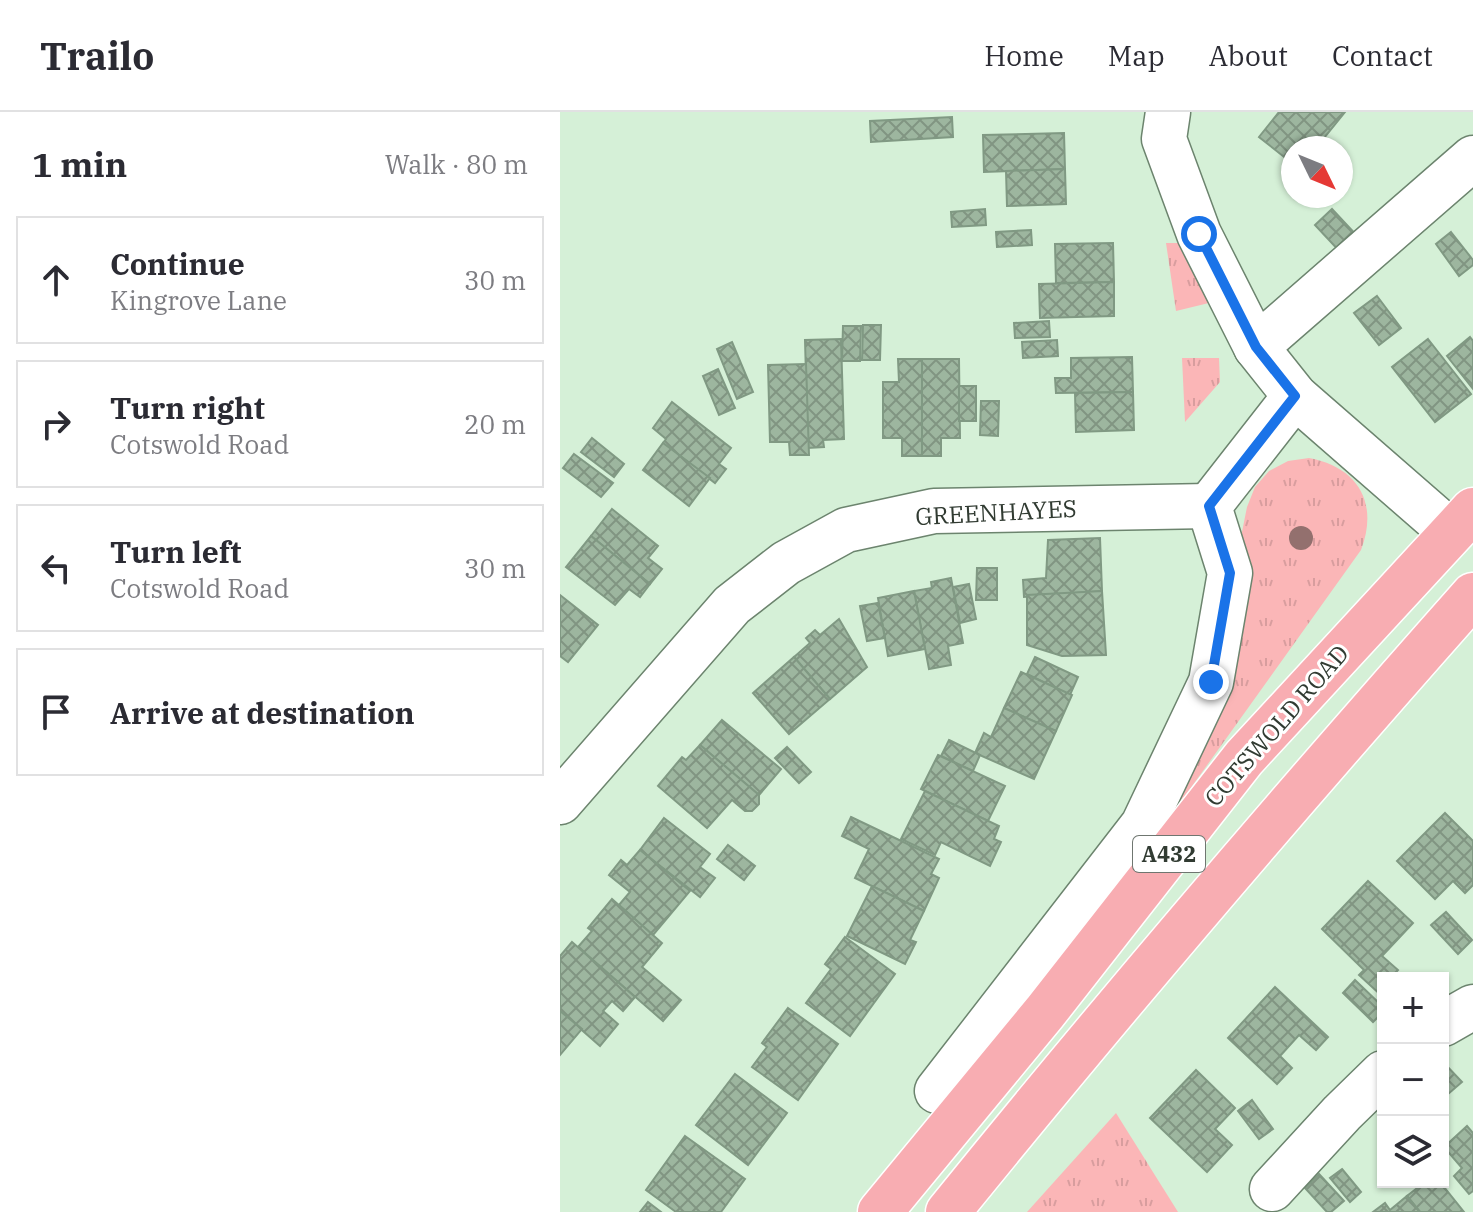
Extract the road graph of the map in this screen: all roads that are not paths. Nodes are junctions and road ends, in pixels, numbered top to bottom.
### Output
1 (1168, 112) edge
2 (1473, 158) edge
3 (1256, 347) junction
4 (1295, 396) junction
5 (1209, 506) junction
6 (1462, 521) edge
7 (1473, 595) edge
8 (560, 802) edge
9 (1473, 1007) edge
10 (1449, 1021) edge
11 (1377, 1079) edge
12 (937, 1091) dead end
13 (1272, 1189) dead end
14 (880, 1212) edge
15 (948, 1212) edge

1 - 3 street
2 - 3 street
3 - 4 street
4 - 5 street
4 - 6 street
5 - 8 street, GREENHAYES
5 - 12 street
6 - 14 main road, COTSWOLD ROAD / A432
7 - 15 main road, A432
9 - 10 street
11 - 13 street

